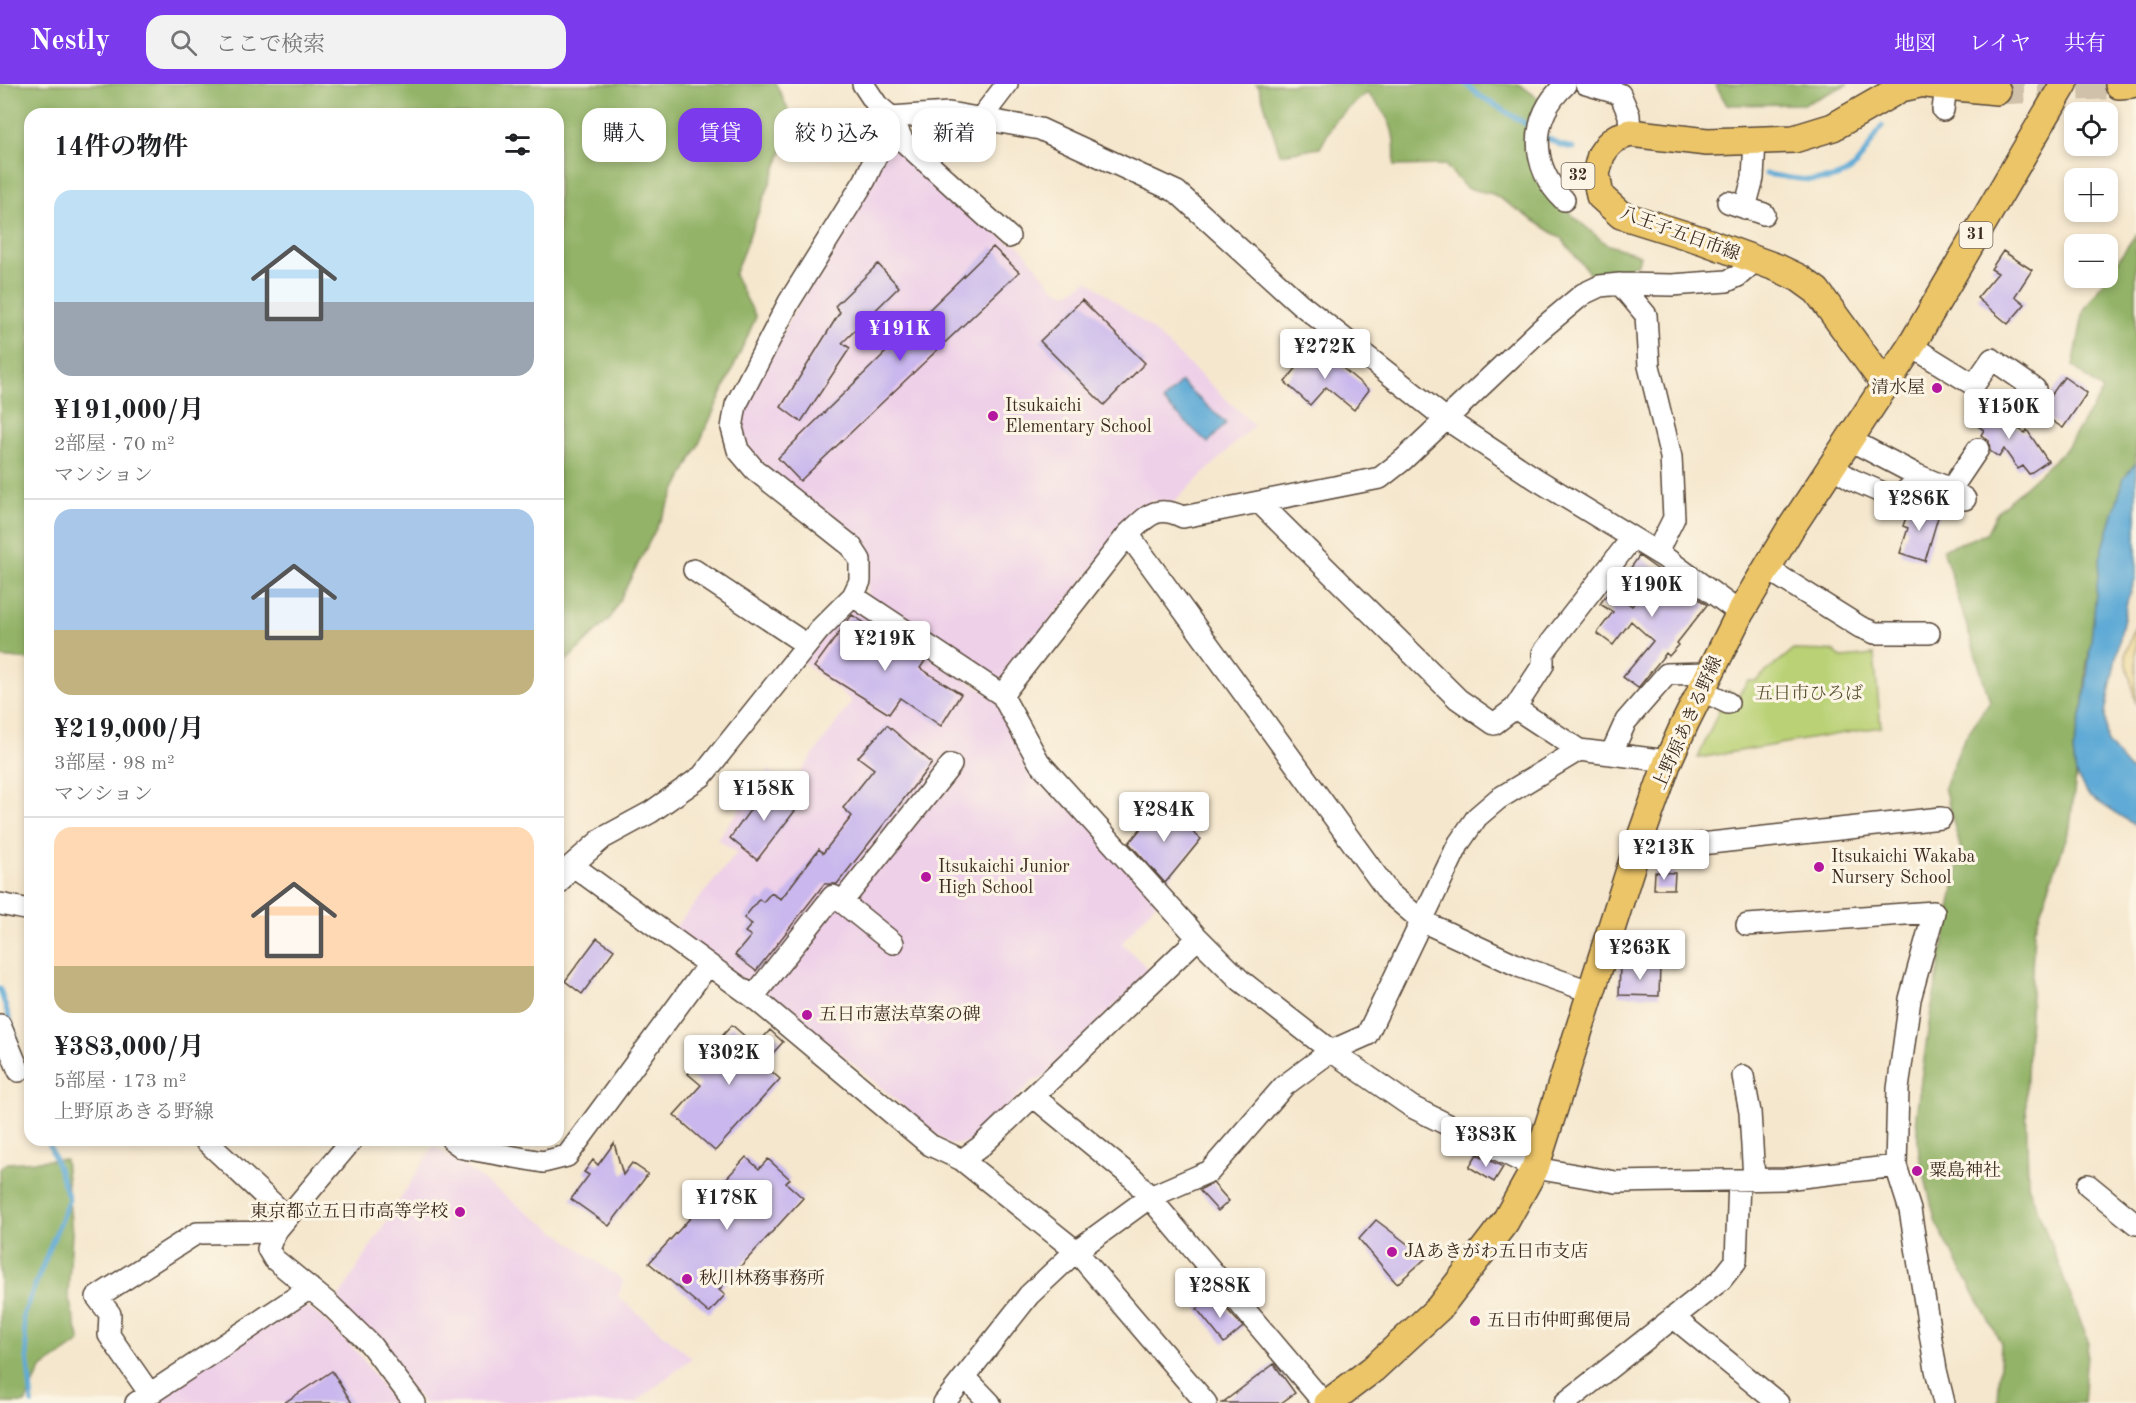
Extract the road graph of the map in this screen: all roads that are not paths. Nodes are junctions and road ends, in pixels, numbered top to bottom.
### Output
1 (863, 84) edge
2 (1006, 84) edge
3 (1566, 84) edge
4 (1586, 84) edge
5 (2064, 84) edge
6 (1922, 89) edge
7 (1997, 92) tunnel mouth
8 (880, 108) edge
9 (988, 108) edge
10 (996, 121) edge
11 (1629, 124) junction
12 (900, 135) edge
13 (1755, 141) junction
14 (873, 162) edge
15 (1564, 200) dead end
16 (1746, 208) dead end
17 (1009, 237) dead end
18 (1755, 261) junction
19 (1620, 284) junction
20 (1911, 346) junction
21 (1886, 386) junction
22 (2019, 412) dead end
23 (1446, 419) junction
24 (1850, 440) junction
25 (1978, 449) dead end
26 (1831, 466) junction
27 (1955, 497) junction
28 (1259, 502) junction
29 (1128, 534) junction
30 (1632, 538) junction
31 (1657, 552) junction
32 (1766, 568) junction
33 (694, 570) dead end
34 (853, 596) junction
35 (1740, 613) junction
36 (1929, 633) dead end
37 (807, 645) junction
38 (1705, 682) junction
39 (1002, 695) junction
40 (1728, 703) dead end
41 (1515, 708) junction
42 (1579, 750) junction
43 (1612, 752) junction
44 (1668, 761) junction
45 (951, 765) dead end
46 (1941, 818) dead end
47 (1636, 851) junction
48 (572, 865) junction
49 (564, 876) edge
50 (843, 902) junction
51 (0, 904) edge
52 (24, 909) edge
53 (1422, 921) junction
54 (1747, 925) dead end
55 (1198, 938) junction
56 (893, 943) dead end
57 (708, 965) junction
58 (1592, 992) junction
59 (753, 997) junction
60 (0, 1025) edge
61 (1331, 1051) junction
62 (16, 1072) edge
63 (1743, 1076) dead end
64 (1033, 1096) junction
65 (210, 1146) edge
66 (347, 1146) edge
67 (460, 1146) edge
68 (962, 1160) junction
69 (1896, 1166) junction
70 (1535, 1168) junction
71 (1747, 1180) junction
72 (2088, 1185) dead end
73 (1150, 1197) junction
74 (2136, 1224) edge
75 (281, 1225) junction
76 (1076, 1251) junction
77 (310, 1288) junction
78 (1673, 1317) junction
79 (966, 1378) junction
80 (143, 1398) edge
81 (415, 1403) edge
82 (944, 1403) edge
83 (990, 1403) edge
84 (1206, 1403) edge
85 (1326, 1403) edge
86 (1565, 1403) edge
87 (1778, 1403) edge
88 (1944, 1403) edge

1 - 8 street
2 - 9 street
3 - 15 street
4 - 11 street
5 - 20 main road, 31
6 - 7 main road
6 - 13 main road
10 - 23 street
11 - 13 main road
11 - 18 main road, 八王子五日市線 / 32
12 - 17 street
13 - 16 street
14 - 34 street
18 - 19 street
18 - 21 main road, 八王子五日市線 / 32
19 - 23 street
19 - 31 street
20 - 21 main road, 31
20 - 22 street
21 - 24 main road, 上野原あきる野線
23 - 28 street
23 - 30 street
24 - 26 main road, 上野原あきる野線
24 - 27 street
25 - 27 street
26 - 27 street
26 - 32 main road, 上野原あきる野線
28 - 29 street
28 - 41 street
29 - 39 street
29 - 53 street
30 - 31 street
30 - 41 street
31 - 35 street
32 - 35 main road, 上野原あきる野線
32 - 36 street
33 - 37 street
34 - 37 street
34 - 39 street
35 - 38 main road, 上野原あきる野線
37 - 48 street
38 - 40 street
38 - 43 street
38 - 44 main road, 上野原あきる野線
39 - 55 street
41 - 42 street
42 - 43 street
42 - 53 street
43 - 44 street
44 - 47 main road, 上野原あきる野線
45 - 50 street
46 - 47 street
47 - 58 main road, 上野原あきる野線
48 - 49 street
48 - 57 street
50 - 56 street
50 - 59 street
51 - 52 street
53 - 58 street
53 - 61 street
54 - 69 street
55 - 61 street
55 - 64 street
57 - 59 street
57 - 67 street
58 - 70 main road, 上野原あきる野線
59 - 68 street
60 - 62 street
61 - 70 street
61 - 73 street
63 - 71 street
64 - 68 street
64 - 73 street
65 - 75 street
66 - 75 street
68 - 76 street
69 - 71 street
69 - 88 street
70 - 71 street
70 - 85 main road, 上野原あきる野線
71 - 78 street
72 - 74 street
73 - 76 street
73 - 85 street
75 - 77 street
75 - 80 street
76 - 79 street
76 - 84 street
77 - 80 street
77 - 81 street
78 - 86 street
78 - 87 street
79 - 82 street
79 - 83 street

